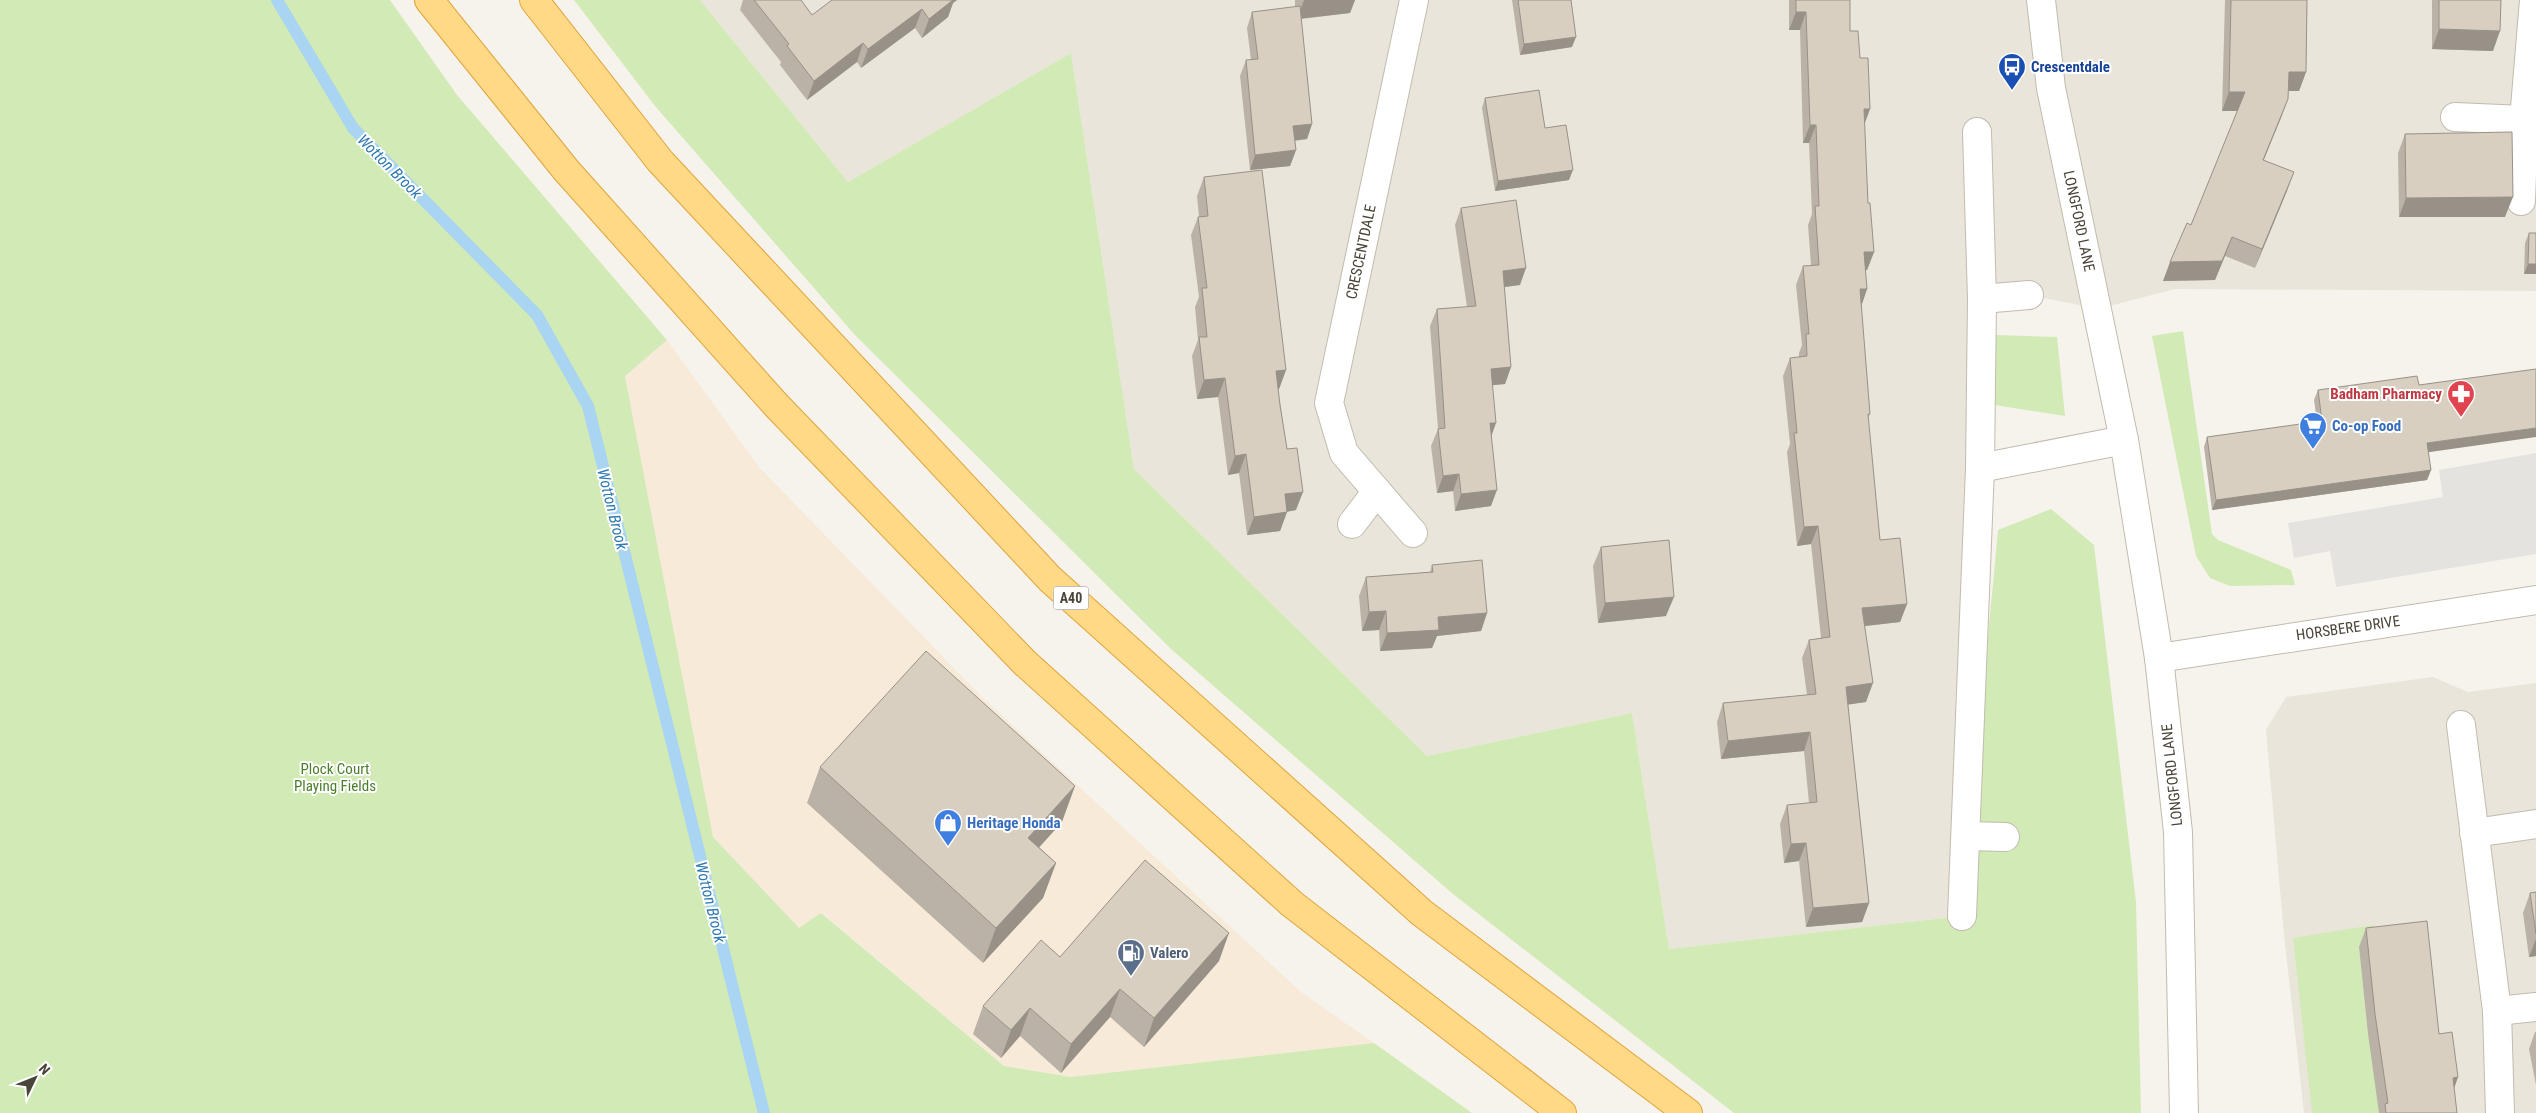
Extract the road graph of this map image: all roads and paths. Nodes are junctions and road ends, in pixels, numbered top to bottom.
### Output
1 (429, 0) edge
2 (534, 0) edge
3 (1414, 0) edge
4 (2041, 0) edge
5 (2534, 0) edge
6 (2455, 117) dead end
7 (2524, 120) junction
8 (1977, 132) dead end
9 (2521, 201) dead end
10 (2030, 295) dead end
11 (1982, 299) junction
12 (2124, 440) junction
13 (1980, 468) junction
14 (1377, 491) junction
15 (1352, 524) dead end
16 (1413, 533) dead end
17 (2536, 600) edge
18 (2159, 658) junction
19 (2461, 725) dead end
20 (2536, 824) edge
21 (2474, 833) junction
22 (1966, 836) junction
23 (2005, 837) dead end
24 (1962, 916) dead end
25 (2536, 1007) edge
26 (2497, 1011) junction
27 (1562, 1113) edge
28 (1688, 1113) edge
29 (2184, 1113) edge
30 (2500, 1113) edge

1 - 27 highway
2 - 28 highway, A40
3 - 14 street, CRESCENTDALE
4 - 12 street, LONGFORD LANE
5 - 7 street
6 - 7 street
7 - 9 street
8 - 11 street
10 - 11 street
11 - 13 street
12 - 13 street
12 - 18 street, LONGFORD LANE
13 - 22 street
14 - 15 street
14 - 16 street, CRESCENTDALE
17 - 18 street, HORSBERE DRIVE
18 - 29 street, LONGFORD LANE
19 - 21 street
20 - 21 street
21 - 26 street
22 - 23 street
22 - 24 street
25 - 26 street
26 - 30 street

